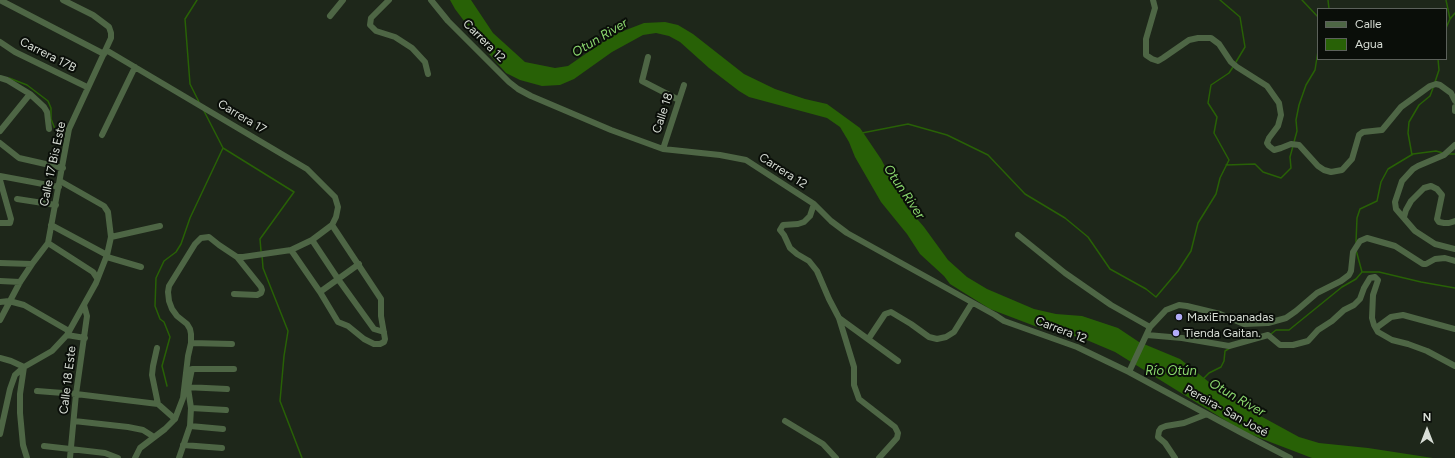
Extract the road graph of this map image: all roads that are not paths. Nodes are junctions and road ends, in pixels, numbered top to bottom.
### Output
1 (0, 0) edge
2 (63, 0) edge
3 (343, 0) edge
4 (388, 0) edge
5 (431, 0) edge
6 (1153, 0) edge
7 (330, 16) dead end
8 (0, 42) edge
9 (105, 52) junction
10 (648, 57) dead end
11 (135, 67) junction
12 (428, 74) dead end
13 (0, 78) edge
14 (684, 85) dead end
15 (87, 87) junction
16 (30, 94) junction
17 (679, 100) junction
18 (1455, 101) edge
19 (1455, 107) edge
20 (1455, 111) edge
21 (49, 129) dead end
22 (0, 131) edge
23 (102, 135) dead end
24 (0, 143) edge
25 (1455, 145) edge
26 (663, 149) junction
27 (63, 168) junction
28 (0, 176) edge
29 (0, 180) edge
30 (59, 184) junction
31 (3, 198) edge
32 (16, 199) dead end
33 (814, 204) junction
34 (56, 205) junction
35 (1404, 217) junction
36 (1455, 221) edge
37 (0, 223) edge
38 (51, 225) junction
39 (332, 225) junction
40 (160, 226) dead end
41 (1018, 235) dead end
42 (111, 237) junction
43 (312, 240) junction
44 (48, 243) junction
45 (1455, 249) edge
46 (291, 250) junction
47 (107, 256) junction
48 (237, 257) junction
49 (1455, 261) edge
50 (0, 263) edge
51 (32, 264) junction
52 (359, 264) junction
53 (141, 267) dead end
54 (97, 278) junction
55 (338, 279) junction
56 (0, 281) edge
57 (20, 282) junction
58 (320, 292) junction
59 (234, 294) dead end
60 (0, 302) edge
61 (9, 302) junction
62 (972, 303) junction
63 (84, 305) junction
64 (839, 318) junction
65 (0, 320) edge
66 (1150, 327) junction
67 (1376, 328) junction
68 (1455, 329) edge
69 (384, 332) junction
70 (68, 333) junction
71 (1147, 335) junction
72 (85, 338) junction
73 (869, 338) junction
74 (191, 343) junction
75 (232, 344) dead end
76 (157, 348) dead end
77 (0, 358) edge
78 (898, 361) dead end
79 (1455, 366) edge
80 (24, 367) junction
81 (234, 369) dead end
82 (1129, 372) junction
83 (186, 387) junction
84 (37, 390) dead end
85 (227, 390) dead end
86 (76, 394) junction
87 (158, 404) junction
88 (190, 408) junction
89 (226, 410) dead end
90 (1207, 414) junction
91 (175, 419) junction
92 (74, 421) junction
93 (785, 421) dead end
94 (190, 426) junction
95 (224, 429) dead end
96 (0, 434) edge
97 (154, 437) junction
98 (184, 445) junction
99 (44, 446) dead end
100 (222, 448) dead end
101 (71, 450) junction
102 (104, 456) edge
103 (27, 458) edge
104 (70, 458) edge
105 (118, 458) edge
106 (135, 458) edge
107 (179, 458) edge
108 (836, 458) edge
109 (879, 458) edge
110 (1174, 458) edge
111 (1290, 458) edge

1 - 9 street, Carrera 17
2 - 9 street, Calle 17 Bis Este
3 - 7 street
4 - 12 street
5 - 26 street, Carrera 12
6 - 18 street
8 - 15 street, Carrera 17B
9 - 11 street, Carrera 17
9 - 15 street, Calle 17 Bis Este
10 - 17 street
11 - 23 street
11 - 39 street, Carrera 17
13 - 16 street
14 - 17 street, Calle 18
15 - 27 street, Calle 17 Bis Este
16 - 21 street
16 - 22 street
17 - 26 street, Calle 18
19 - 20 street
24 - 27 street
25 - 35 street
26 - 33 street, Carrera 12
27 - 30 street, Calle 17 Bis Este
28 - 30 street
29 - 31 street
30 - 34 street, Calle 17 Bis Este
30 - 42 street
31 - 37 street
32 - 34 street
33 - 62 street, Carrera 12
33 - 64 street
34 - 38 street, Calle 17 Bis Este
35 - 36 street
35 - 45 street
38 - 44 street, Calle 17 Bis Este
38 - 47 street
39 - 43 street
39 - 52 street
40 - 42 street
41 - 66 street
42 - 47 street
43 - 46 street
43 - 55 street
44 - 51 street, Calle 17 Bis Este
44 - 54 street
46 - 48 street
46 - 58 street
47 - 53 street
47 - 54 street
48 - 59 street
48 - 74 street
49 - 66 street
50 - 51 street
51 - 57 street, Calle 17 Bis Este
52 - 55 street
52 - 69 street
54 - 63 street
55 - 58 street
55 - 69 street
56 - 57 street
57 - 61 street, Calle 17 Bis Este
58 - 69 street
60 - 61 street
61 - 65 street, Calle 17 Bis Este
61 - 70 street
62 - 73 street
62 - 82 street, Carrera 12
63 - 70 street
63 - 72 street, Calle 18 Este
64 - 73 street
64 - 109 street
66 - 71 street
67 - 68 street
67 - 71 street
67 - 79 street
70 - 72 street
70 - 80 street
71 - 82 street
72 - 86 street, Calle 18 Este
73 - 78 street
74 - 75 street
74 - 83 street
76 - 87 street
77 - 80 street
80 - 96 street
80 - 103 street
81 - 83 street
82 - 90 street, Pereira- San José
83 - 85 street
83 - 88 street
83 - 91 street
84 - 86 street
86 - 87 street
86 - 92 street, Calle 18 Este
87 - 91 street
88 - 89 street
88 - 94 street
90 - 110 street
90 - 111 street, Pereira- San José
91 - 97 street
92 - 97 street
92 - 101 street, Calle 18 Este
93 - 108 street
94 - 95 street
94 - 98 street
97 - 106 street
98 - 100 street
98 - 107 street
99 - 101 street
101 - 102 street
101 - 104 street, Calle 18 Este
102 - 105 street

